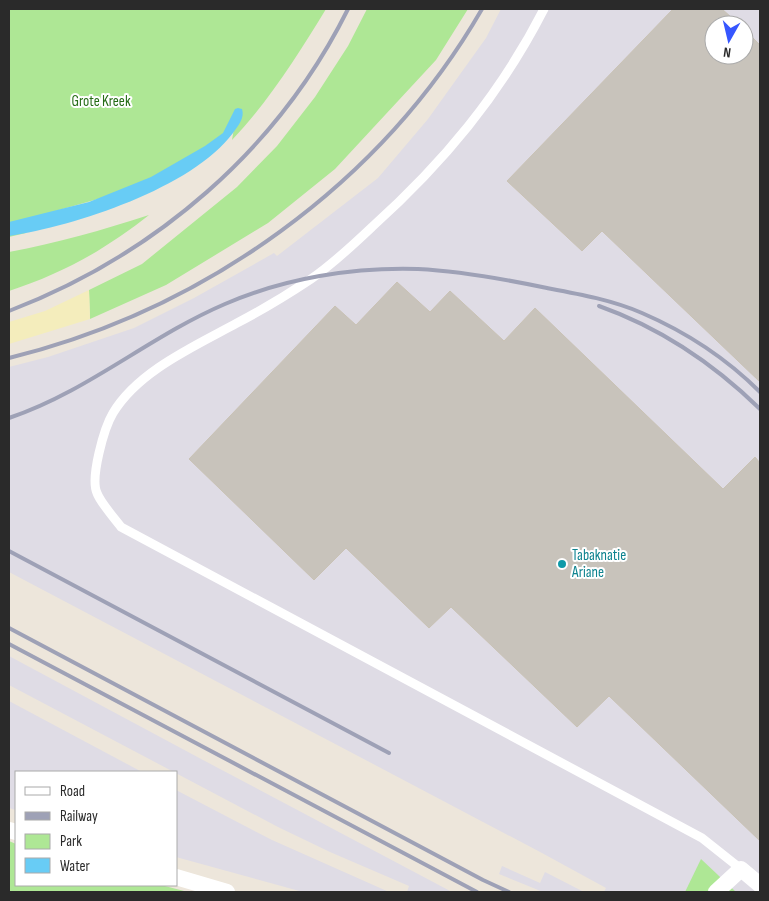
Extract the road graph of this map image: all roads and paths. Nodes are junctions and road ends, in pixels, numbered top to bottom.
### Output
1 (544, 9) edge
2 (741, 869) junction
3 (178, 878) edge
4 (760, 885) edge
5 (227, 892) edge
6 (716, 892) edge

1 - 2 lane
2 - 4 street
2 - 6 street
3 - 5 street

